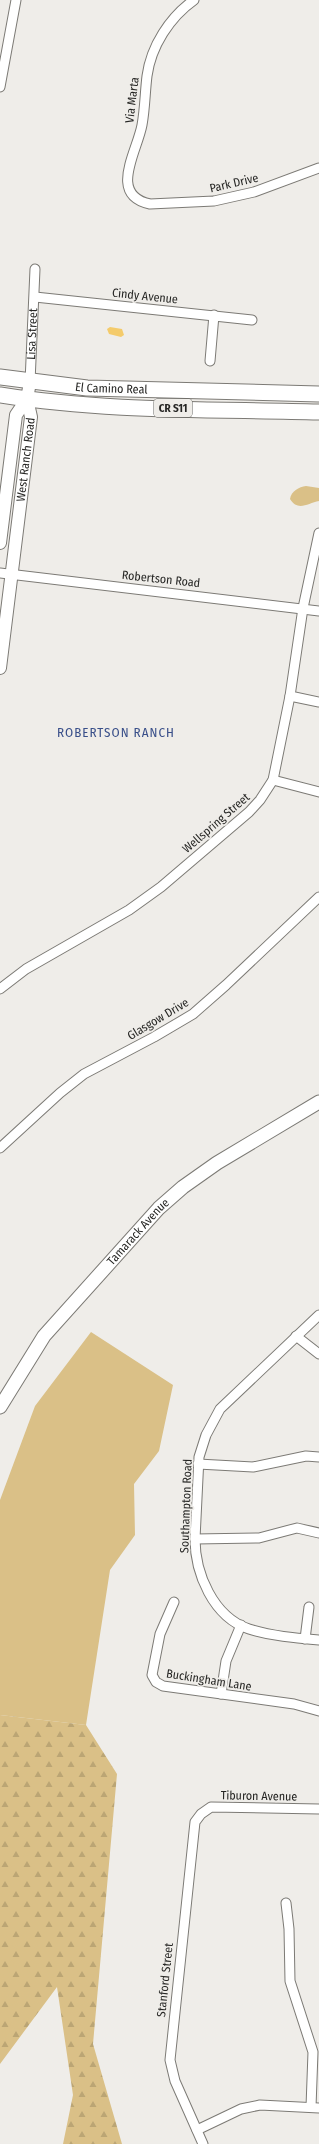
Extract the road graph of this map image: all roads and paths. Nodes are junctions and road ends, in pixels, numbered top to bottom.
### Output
1 (16, 0) edge
2 (194, 0) edge
3 (0, 88) edge
4 (319, 168) edge
5 (150, 204) joint
6 (35, 269) dead end
7 (35, 297) junction
8 (214, 315) junction
9 (252, 320) dead end
10 (210, 361) dead end
11 (0, 377) edge
12 (30, 382) junction
13 (319, 394) edge
14 (0, 395) edge
15 (27, 399) junction
16 (319, 412) edge
17 (319, 533) edge
18 (0, 543) edge
19 (0, 573) edge
20 (13, 574) junction
21 (303, 608) junction
22 (319, 611) edge
23 (0, 668) edge
24 (290, 696) junction
25 (319, 702) edge
26 (273, 780) junction
27 (319, 792) edge
28 (319, 897) edge
29 (0, 989) edge
30 (319, 1102) edge
31 (0, 1148) edge
32 (319, 1315) edge
33 (296, 1336) junction
34 (319, 1354) edge
35 (0, 1407) edge
36 (319, 1457) edge
37 (198, 1464) junction
38 (319, 1533) edge
39 (194, 1539) junction
40 (174, 1602) dead end
41 (309, 1607) dead end
42 (241, 1625) junction
43 (305, 1639) junction
44 (319, 1640) edge
45 (220, 1694) junction
46 (319, 1711) edge
47 (319, 1809) edge
48 (201, 1814) joint
49 (286, 1903) dead end
50 (315, 2108) edge
51 (197, 2130) junction
52 (204, 2144) edge

1 - 3 street
2 - 5 street, Via Marta
4 - 5 street, Park Drive
6 - 7 street, Lisa Street
7 - 8 street, Cindy Avenue
7 - 12 street, Lisa Street
8 - 9 street, Cindy Avenue
8 - 10 street
11 - 12 main road, El Camino Real / CR S11
12 - 13 main road, El Camino Real / CR S11
12 - 15 street, Lisa Street
14 - 15 main road, El Camino Real / CR S11
15 - 16 main road, El Camino Real / CR S11
15 - 18 street, West Ranch Road
15 - 20 street, West Ranch Road
17 - 21 street, Wellspring Street
19 - 20 street, Robertson Road
20 - 21 street, Robertson Road
20 - 23 street, West Ranch Road
21 - 22 street, Robertson Road
21 - 24 street, Wellspring Street
24 - 25 street
24 - 26 street, Wellspring Street
26 - 27 street
26 - 29 street, Wellspring Street
28 - 31 street, Glasgow Drive
30 - 35 main road, Tamarack Avenue
32 - 33 street, Southampton Road
33 - 34 street
33 - 37 street, Southampton Road
36 - 37 street
37 - 39 street, Southampton Road
38 - 39 street
39 - 42 street, Southampton Road
40 - 45 street, Buckingham Lane
41 - 43 street
42 - 43 street, Southampton Road
42 - 45 street
43 - 44 street, Southampton Road
45 - 46 street, Buckingham Lane
47 - 48 street, Tiburon Avenue
48 - 51 street, Stanford Street
49 - 50 street
50 - 51 street
51 - 52 street, Stanford Street

